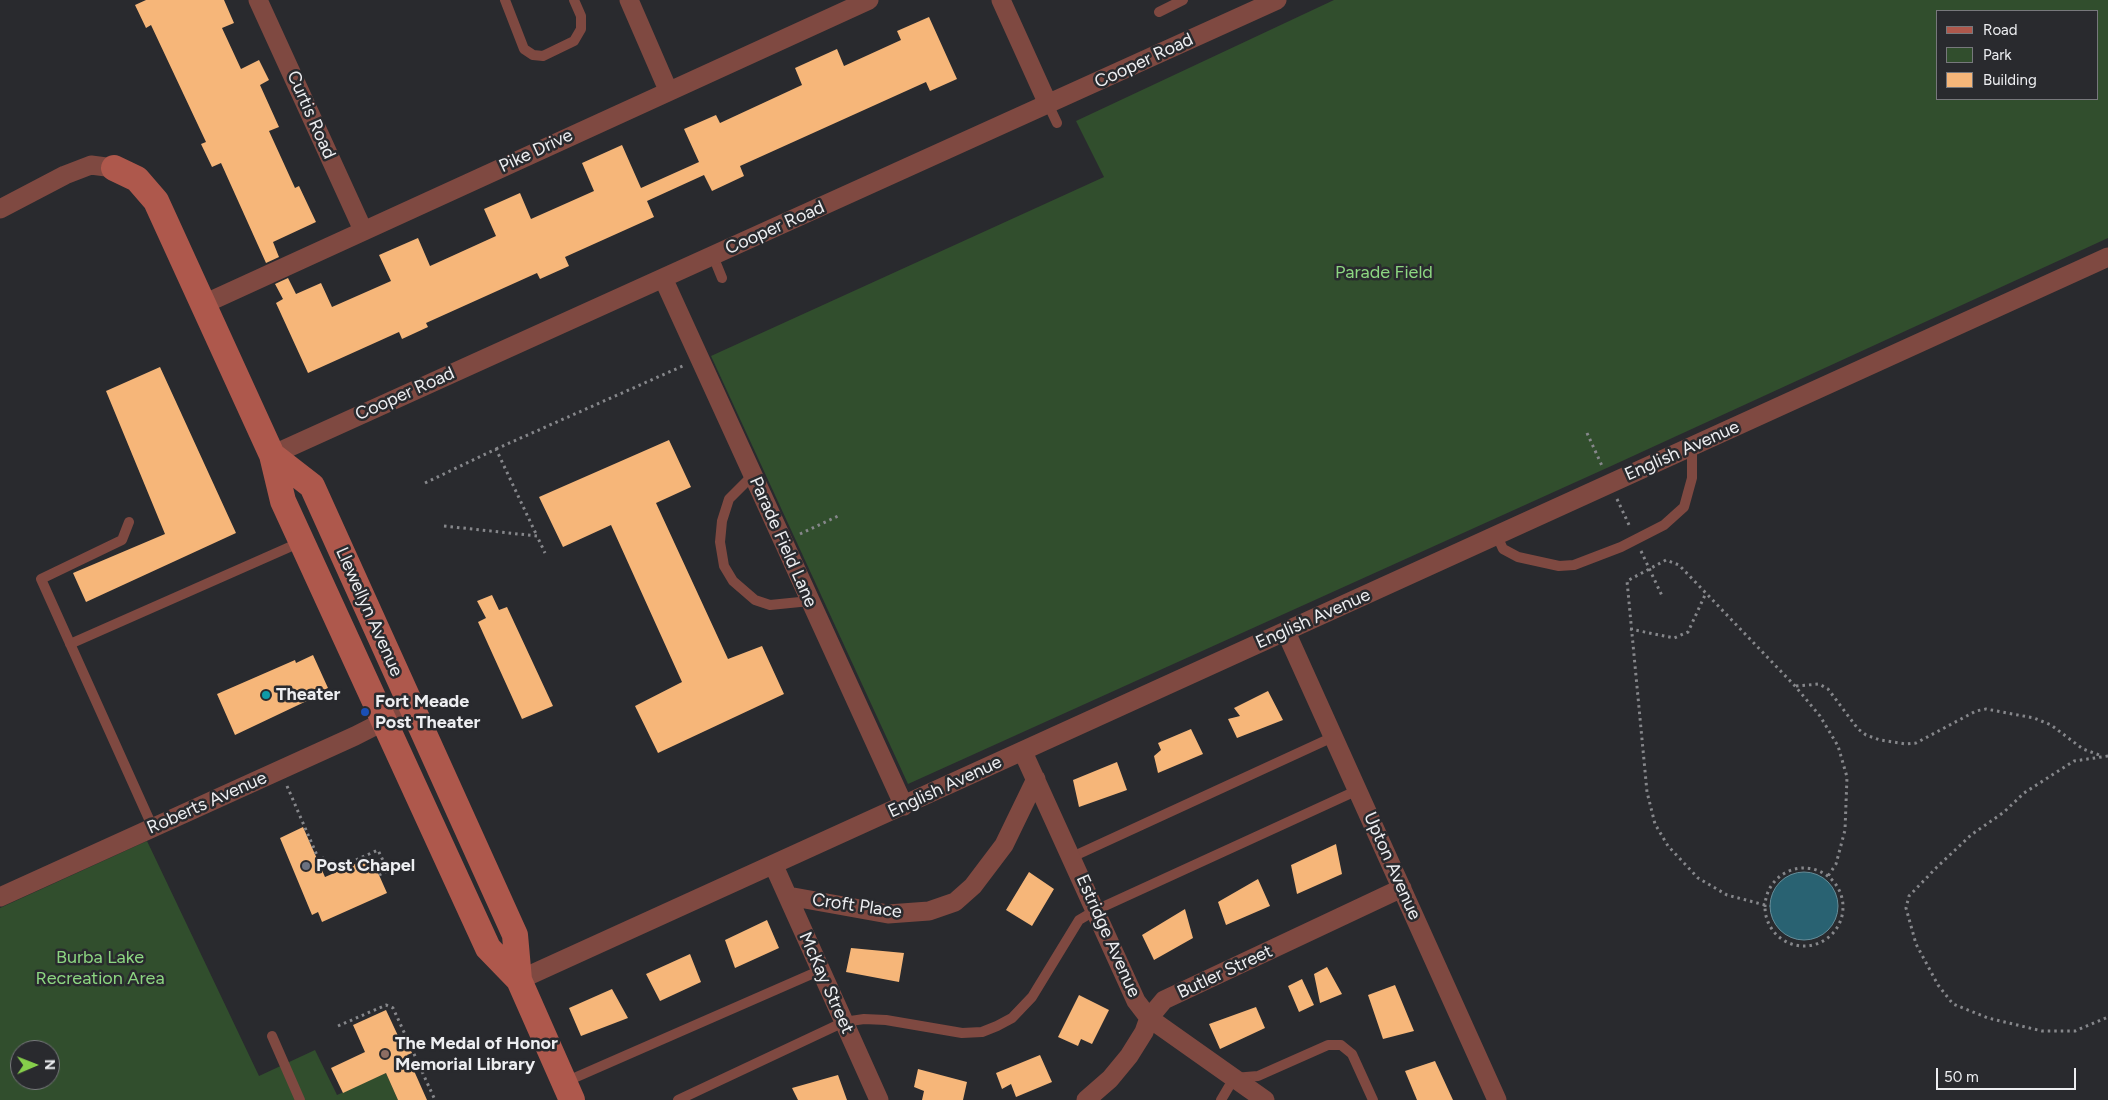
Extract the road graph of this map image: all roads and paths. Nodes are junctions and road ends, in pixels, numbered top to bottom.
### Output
1 (258, 0) edge
2 (505, 0) edge
3 (574, 0) edge
4 (629, 0) edge
5 (869, 0) edge
6 (1002, 0) edge
7 (1183, 0) edge
8 (1277, 0) edge
9 (1159, 12) dead end
10 (668, 90) junction
11 (1048, 104) junction
12 (1057, 123) dead end
13 (114, 168) joint
14 (0, 209) edge
15 (363, 230) junction
16 (713, 256) junction
17 (2108, 258) edge
18 (663, 278) junction
19 (722, 278) dead end
20 (204, 304) junction
21 (675, 369) dead end
22 (1587, 433) dead end
23 (1692, 447) junction
24 (496, 449) junction
25 (272, 455) junction
26 (753, 475) junction
27 (425, 483) dead end
28 (1610, 484) junction
29 (838, 516) dead end
30 (130, 522) dead end
31 (444, 526) dead end
32 (537, 536) junction
33 (1497, 536) junction
34 (302, 541) junction
35 (783, 542) junction
36 (545, 553) dead end
37 (1649, 568) junction
38 (1705, 595) junction
39 (1662, 598) dead end
40 (810, 601) junction
41 (1630, 629) junction
42 (1286, 632) junction
43 (70, 644) junction
44 (1795, 686) junction
45 (412, 707) junction
46 (385, 721) junction
47 (1333, 737) junction
48 (1023, 752) junction
49 (2103, 756) junction
50 (2108, 756) edge
51 (1036, 779) junction
52 (285, 783) dead end
53 (1358, 790) junction
54 (904, 806) junction
55 (154, 828) junction
56 (1072, 857) junction
57 (774, 866) junction
58 (379, 875) dead end
59 (1828, 876) junction
60 (1402, 888) junction
61 (788, 896) junction
62 (0, 897) edge
63 (1765, 905) junction
64 (1096, 910) junction
65 (821, 970) junction
66 (519, 980) junction
67 (2108, 1017) edge
68 (1149, 1018) junction
69 (844, 1022) junction
70 (338, 1026) dead end
71 (272, 1036) dead end
72 (1234, 1078) junction
73 (568, 1091) edge
74 (300, 1100) edge
75 (435, 1100) edge
76 (678, 1100) edge
77 (879, 1100) edge
78 (1086, 1100) edge
79 (1221, 1100) edge
80 (1265, 1100) edge
81 (1373, 1100) edge
82 (1497, 1100) edge

1 - 15 street, Curtis Road
2 - 3 lane
4 - 10 street
5 - 10 street, Pike Drive
6 - 11 street
7 - 9 lane
8 - 11 street, Cooper Road
10 - 15 street, Pike Drive
11 - 12 lane
11 - 16 street, Cooper Road
13 - 14 street
13 - 20 street, Llewellyn Avenue
15 - 20 street, Pike Drive
16 - 18 street, Cooper Road
16 - 19 lane
17 - 23 street, English Avenue
18 - 25 street, Cooper Road
18 - 26 street, Parade Field Lane
20 - 25 street, Llewellyn Avenue
21 - 24 path
22 - 28 path
23 - 28 street, English Avenue
23 - 33 lane
24 - 27 path
24 - 32 path
25 - 34 street, Llewellyn Avenue
25 - 45 street, Llewellyn Avenue
26 - 35 street, Parade Field Lane
26 - 40 lane
28 - 33 street, English Avenue
29 - 35 path
30 - 43 lane
31 - 32 path
32 - 36 path
33 - 42 street, English Avenue
34 - 43 lane
34 - 46 street, Llewellyn Avenue
35 - 40 street, Parade Field Lane
37 - 38 path
37 - 39 path
37 - 41 path
38 - 41 path
38 - 44 path
40 - 54 street, Parade Field Lane
41 - 63 path
42 - 47 street, Upton Avenue
42 - 48 street, English Avenue
43 - 55 lane
44 - 49 path
44 - 59 path
45 - 46 street, Roberts Avenue
45 - 66 street, Llewellyn Avenue
46 - 55 street, Roberts Avenue
46 - 66 street, Llewellyn Avenue
47 - 53 street, Upton Avenue
47 - 56 lane
48 - 51 street, Estridge Avenue
48 - 54 street, English Avenue
49 - 50 path
49 - 67 path
51 - 56 street, Estridge Avenue
51 - 61 street, Croft Place
52 - 58 path
53 - 60 street, Upton Avenue
53 - 64 lane
54 - 57 street, English Avenue
55 - 62 street, Roberts Avenue
56 - 64 street, Estridge Avenue
57 - 61 street, McKay Street
57 - 66 street, English Avenue
59 - 63 path
59 - 63 path
60 - 68 street, Butler Street
60 - 82 street, Upton Avenue
61 - 65 street, McKay Street
64 - 68 street, Estridge Avenue
64 - 69 lane
65 - 69 street, McKay Street
65 - 73 lane
66 - 73 street, Llewellyn Avenue
68 - 72 street, Estridge Avenue
68 - 78 street, Butler Street
69 - 76 lane
69 - 77 street, McKay Street
70 - 75 path
71 - 74 lane
72 - 79 lane
72 - 80 street, Estridge Avenue
72 - 81 lane

